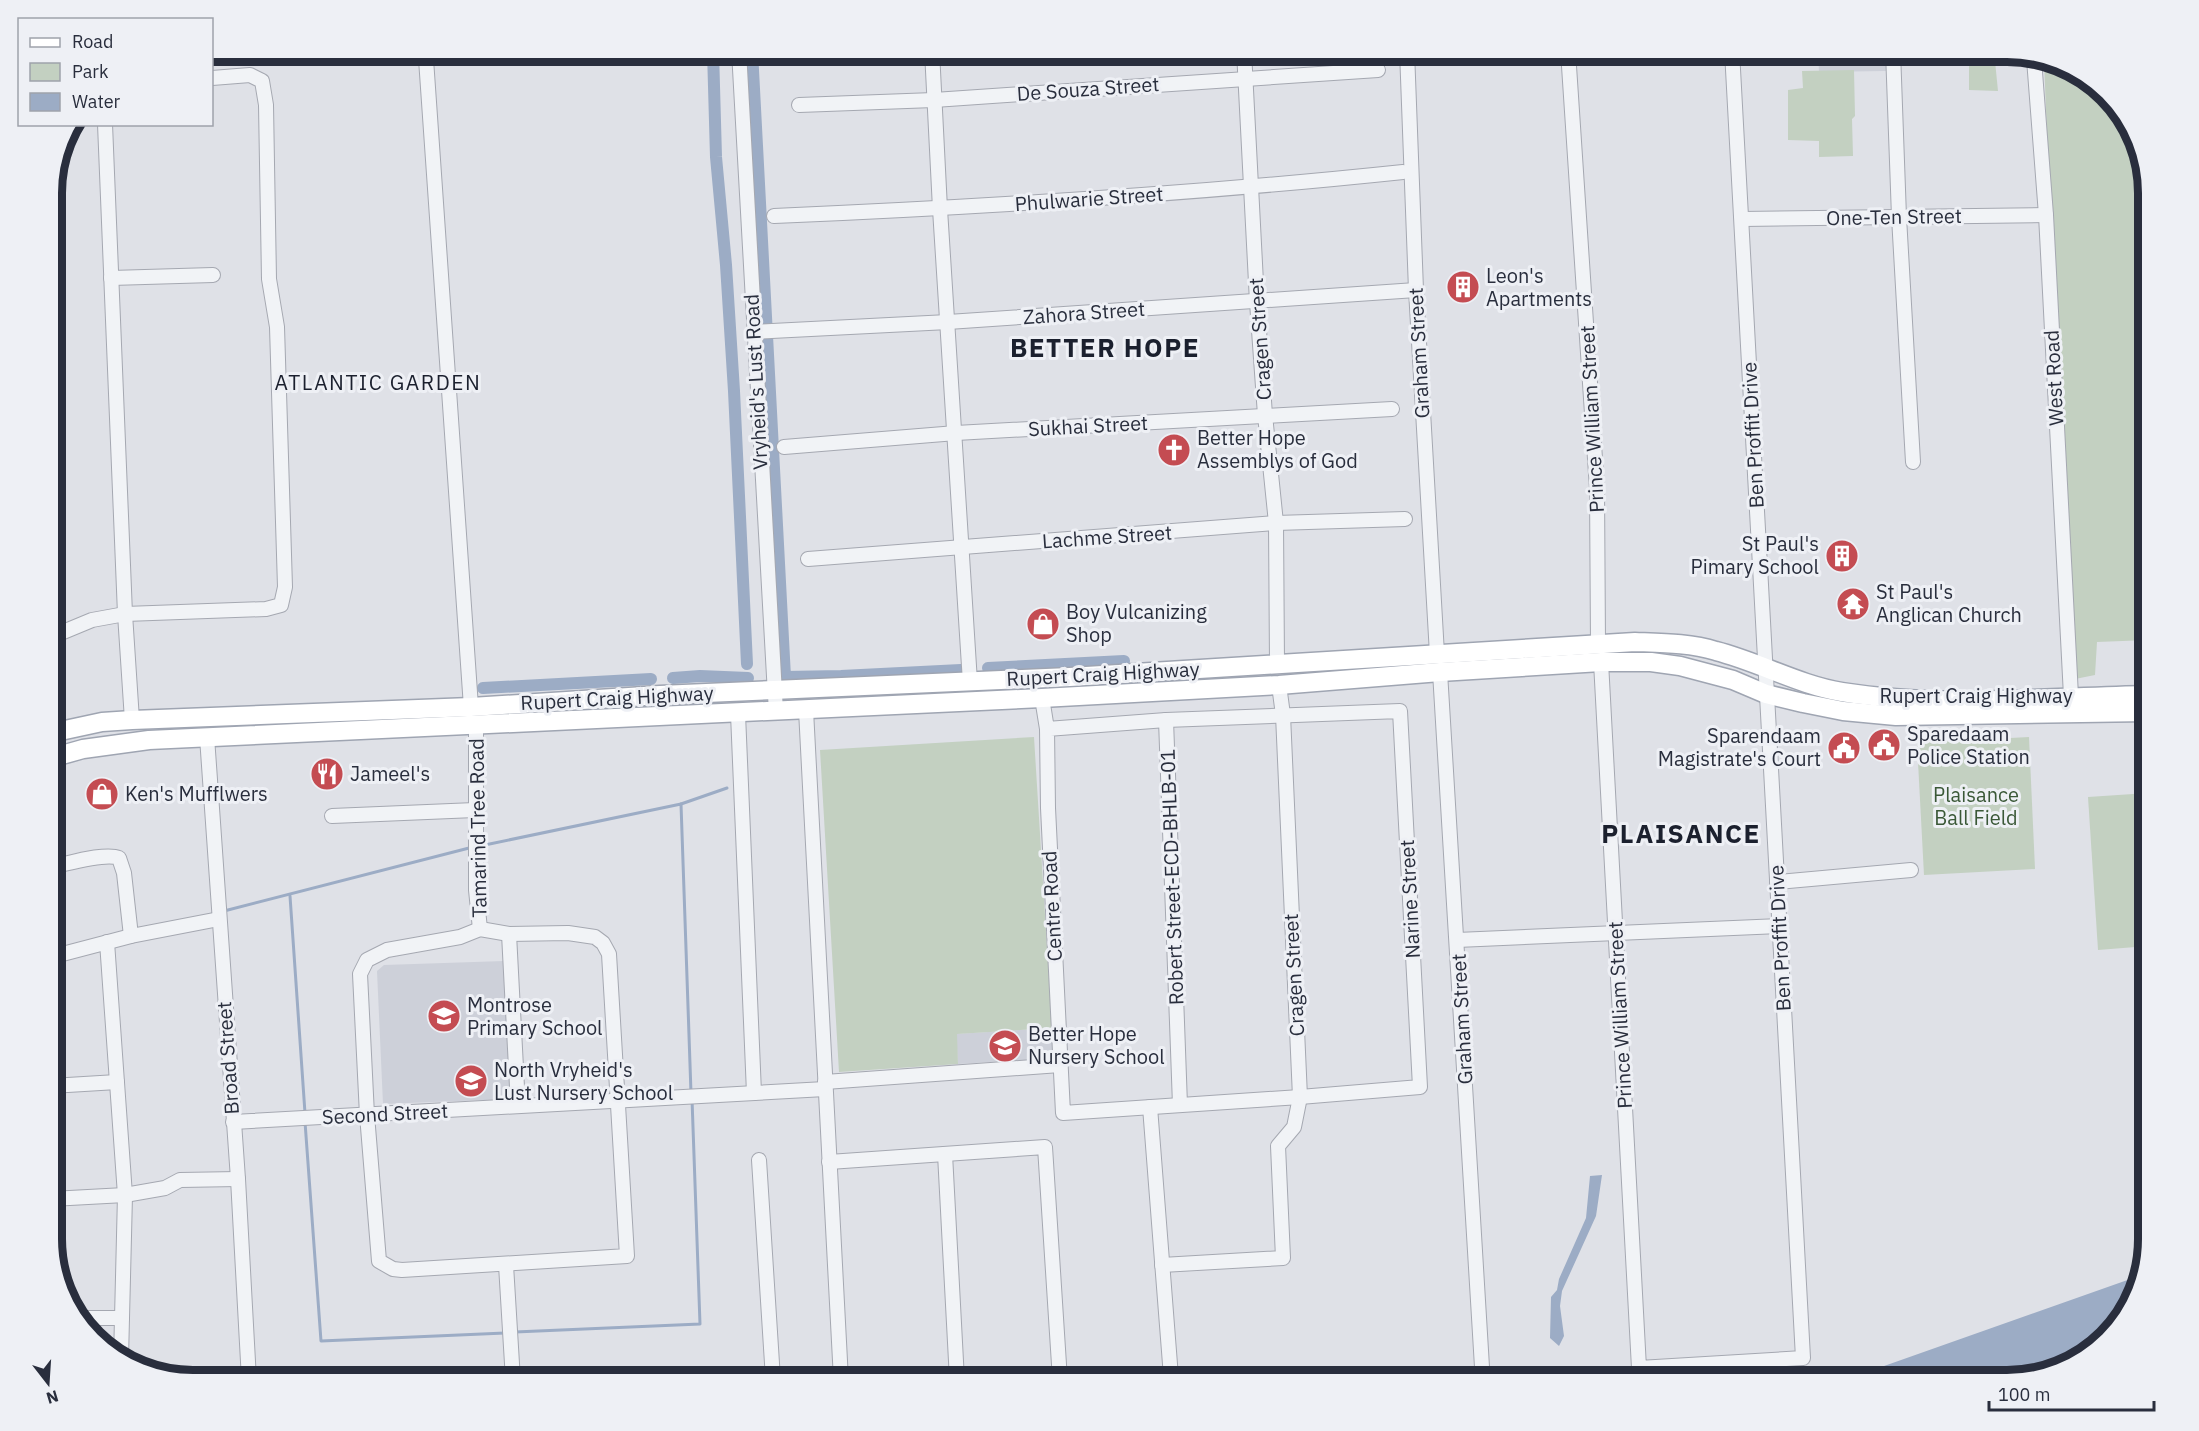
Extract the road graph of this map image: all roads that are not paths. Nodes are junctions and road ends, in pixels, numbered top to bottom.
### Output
1 (1244, 61) edge
2 (1407, 61) edge
3 (1569, 61) edge
4 (1733, 61) edge
5 (1893, 61) edge
6 (426, 62) edge
7 (739, 62) edge
8 (932, 62) edge
9 (2034, 65) edge
10 (1378, 70) dead end
11 (213, 78) edge
12 (1245, 79) junction
13 (934, 100) junction
14 (799, 105) dead end
15 (105, 126) edge
16 (1403, 172) dead end
17 (1252, 188) junction
18 (940, 209) junction
19 (2046, 215) junction
20 (774, 216) dead end
21 (1899, 217) junction
22 (1742, 219) junction
23 (213, 275) dead end
24 (111, 278) junction
25 (1416, 290) junction
26 (1257, 302) junction
27 (948, 322) junction
28 (756, 332) junction
29 (1392, 409) dead end
30 (1265, 416) junction
31 (956, 434) junction
32 (784, 447) dead end
33 (1913, 462) dead end
34 (1405, 519) dead end
35 (1276, 523) junction
36 (963, 548) junction
37 (808, 559) dead end
38 (125, 614) junction
39 (62, 632) edge
40 (1599, 653) junction
41 (1439, 663) junction
42 (1277, 664) junction
43 (1765, 667) junction
44 (970, 682) junction
45 (1279, 685) junction
46 (774, 690) junction
47 (1766, 694) junction
48 (2138, 695) edge
49 (2071, 696) junction
50 (1042, 698) junction
51 (471, 707) junction
52 (806, 710) junction
53 (776, 712) junction
54 (2138, 712) edge
55 (738, 714) junction
56 (1283, 716) junction
57 (132, 720) junction
58 (1166, 720) junction
59 (476, 726) junction
60 (1047, 729) junction
61 (62, 731) edge
62 (207, 737) junction
63 (62, 755) edge
64 (475, 810) junction
65 (333, 816) dead end
66 (62, 865) edge
67 (1911, 870) dead end
68 (1777, 882) junction
69 (219, 919) junction
70 (1780, 926) junction
71 (480, 929) junction
72 (1616, 933) junction
73 (509, 934) junction
74 (131, 936) junction
75 (1457, 940) junction
76 (107, 942) junction
77 (62, 954) edge
78 (1060, 1065) junction
79 (117, 1082) junction
80 (62, 1085) edge
81 (825, 1086) junction
82 (754, 1093) junction
83 (1300, 1097) junction
84 (618, 1101) junction
85 (1180, 1106) junction
86 (518, 1107) junction
87 (1150, 1107) junction
88 (367, 1115) junction
89 (233, 1122) junction
90 (945, 1154) junction
91 (759, 1160) dead end
92 (829, 1162) junction
93 (238, 1179) junction
94 (125, 1195) junction
95 (62, 1198) edge
96 (506, 1265) junction
97 (1162, 1265) junction
98 (89, 1318) edge
99 (122, 1318) junction
100 (121, 1348) edge
101 (1482, 1367) dead end
102 (1639, 1368) joint
103 (248, 1370) edge
104 (512, 1370) edge
105 (772, 1370) edge
106 (841, 1370) edge
107 (956, 1370) edge
108 (1059, 1370) edge
109 (1170, 1370) edge

1 - 12 street, Cragen Street
2 - 25 street, Graham Street
3 - 40 street, Prince William Street
4 - 22 street, Ben Proffit Drive
5 - 21 street
6 - 51 street
7 - 28 street, Vryheid's Lust Road
8 - 13 street
9 - 19 street, West Road
10 - 12 street, De Souza Street
11 - 38 street
12 - 13 street, De Souza Street
12 - 17 street, Cragen Street
13 - 14 street, De Souza Street
13 - 18 street
15 - 24 street
16 - 17 street, Phulwarie Street
17 - 18 street, Phulwarie Street
17 - 26 street, Cragen Street
18 - 20 street, Phulwarie Street
18 - 27 street
19 - 21 street, One-Ten Street
19 - 49 street, West Road
21 - 22 street, One-Ten Street
21 - 33 street
22 - 43 street, Ben Proffit Drive
23 - 24 street
24 - 38 street
25 - 26 street, Zahora Street
25 - 41 street, Graham Street
26 - 27 street, Zahora Street
26 - 30 street, Cragen Street
27 - 28 street, Zahora Street
27 - 31 street
28 - 46 street, Vryheid's Lust Road
29 - 30 street, Sukhai Street
30 - 31 street, Sukhai Street
30 - 35 street, Cragen Street
31 - 32 street, Sukhai Street
31 - 36 street
34 - 35 street, Lachme Street
35 - 36 street, Lachme Street
35 - 42 street, Cragen Street
36 - 37 street, Lachme Street
36 - 44 street
38 - 39 street
38 - 57 street
40 - 41 main road, Rupert Craig Highway
40 - 43 main road, Rupert Craig Highway
40 - 47 main road, Rupert Craig Highway
40 - 72 street, Prince William Street
41 - 42 main road, Rupert Craig Highway
41 - 45 main road, Rupert Craig Highway
41 - 75 street, Graham Street
42 - 44 main road, Rupert Craig Highway
43 - 47 street, Ben Proffit Drive
43 - 49 main road, Rupert Craig Highway
44 - 46 main road, Rupert Craig Highway
45 - 50 main road, Rupert Craig Highway
45 - 56 street, Cragen Street
46 - 51 main road, Rupert Craig Highway
46 - 53 street, Vryheid's Lust Road
47 - 54 main road, Rupert Craig Highway
47 - 68 street, Ben Proffit Drive
48 - 49 main road, Rupert Craig Highway
50 - 52 main road, Rupert Craig Highway
50 - 60 street, Centre Road
51 - 57 main road, Rupert Craig Highway
52 - 53 main road, Rupert Craig Highway
52 - 81 street
53 - 55 main road, Rupert Craig Highway
55 - 59 main road, Rupert Craig Highway
55 - 82 street
56 - 58 street
56 - 83 street, Cragen Street
56 - 83 street, Narine Street
57 - 61 main road, Rupert Craig Highway
58 - 60 street
58 - 85 street, Robert Street-ECD-BHLB-01
59 - 62 main road, Rupert Craig Highway
59 - 64 street, Tamarind Tree Road
60 - 78 street, Centre Road
62 - 63 main road, Rupert Craig Highway
62 - 69 street, Broad Street
64 - 65 street
64 - 71 street, Tamarind Tree Road
66 - 74 street
67 - 68 street
68 - 70 street, Ben Proffit Drive
69 - 74 street
69 - 89 street, Broad Street
70 - 72 street
70 - 102 street, Ben Proffit Drive
71 - 73 street
71 - 88 street
72 - 75 street
72 - 102 street, Prince William Street
73 - 84 street
73 - 86 street
74 - 76 street
75 - 101 street, Graham Street
76 - 77 street
76 - 79 street
78 - 81 street, Second Street
78 - 87 street, Centre Road
79 - 80 street
79 - 94 street
81 - 82 street, Second Street
81 - 92 street
82 - 84 street, Second Street
83 - 85 street
83 - 97 street, Cragen Street
84 - 86 street, Second Street
84 - 96 street
85 - 87 street
86 - 88 street, Second Street
87 - 97 street
88 - 89 street, Second Street
88 - 96 street
89 - 93 street, Broad Street
90 - 92 street
90 - 107 street
90 - 108 street
91 - 105 street
92 - 106 street
93 - 94 street
93 - 103 street, Broad Street
94 - 95 street
94 - 99 street
96 - 104 street
97 - 109 street
98 - 99 street
99 - 100 street

